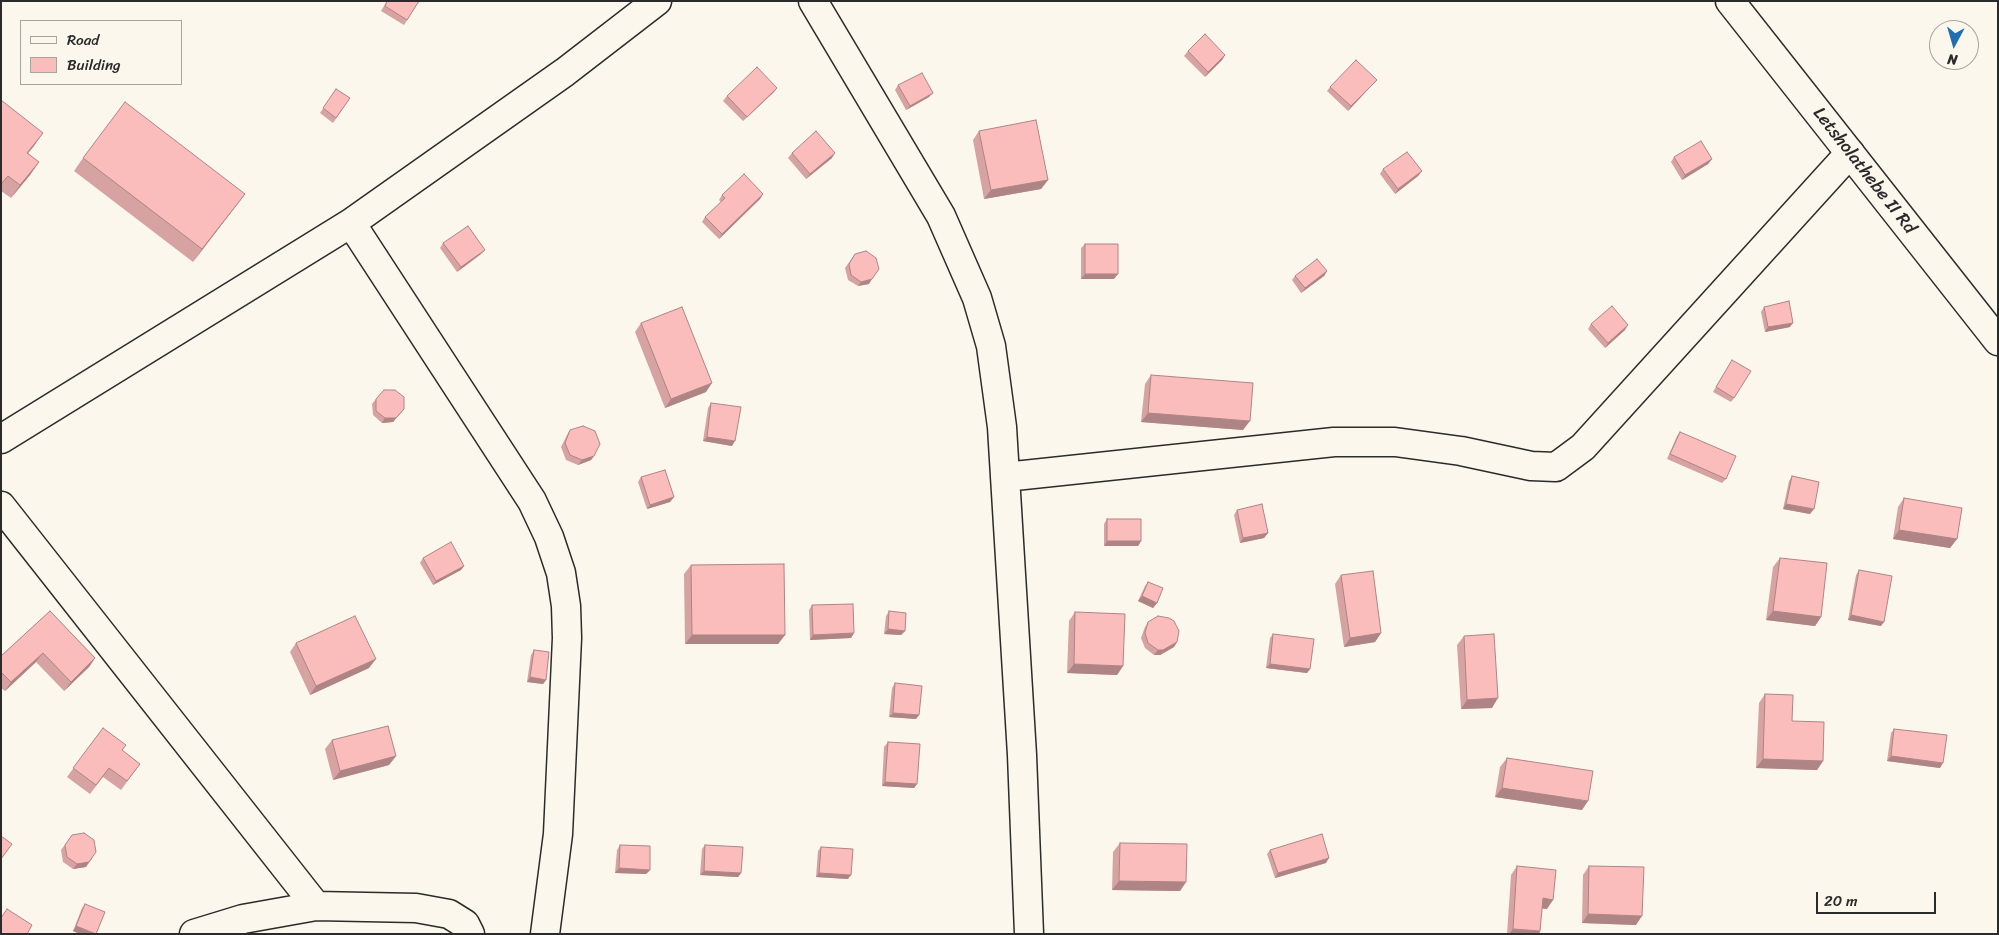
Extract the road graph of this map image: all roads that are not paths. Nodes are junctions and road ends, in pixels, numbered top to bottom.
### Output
1 (657, 1) edge
2 (813, 1) edge
3 (1730, 1) edge
4 (1850, 153) junction
5 (351, 222) junction
6 (1996, 336) edge
7 (1, 439) edge
8 (1005, 477) junction
9 (1, 506) edge
10 (316, 906) junction
11 (194, 934) edge
12 (470, 934) edge
13 (545, 934) edge
14 (1029, 934) edge

1 - 5 street
2 - 8 street
3 - 4 street, Letsholathebe II Rd
4 - 6 street, Letsholathebe II Rd
4 - 8 street
5 - 7 street
5 - 13 street
8 - 14 street
9 - 10 street
10 - 11 street
10 - 12 street

